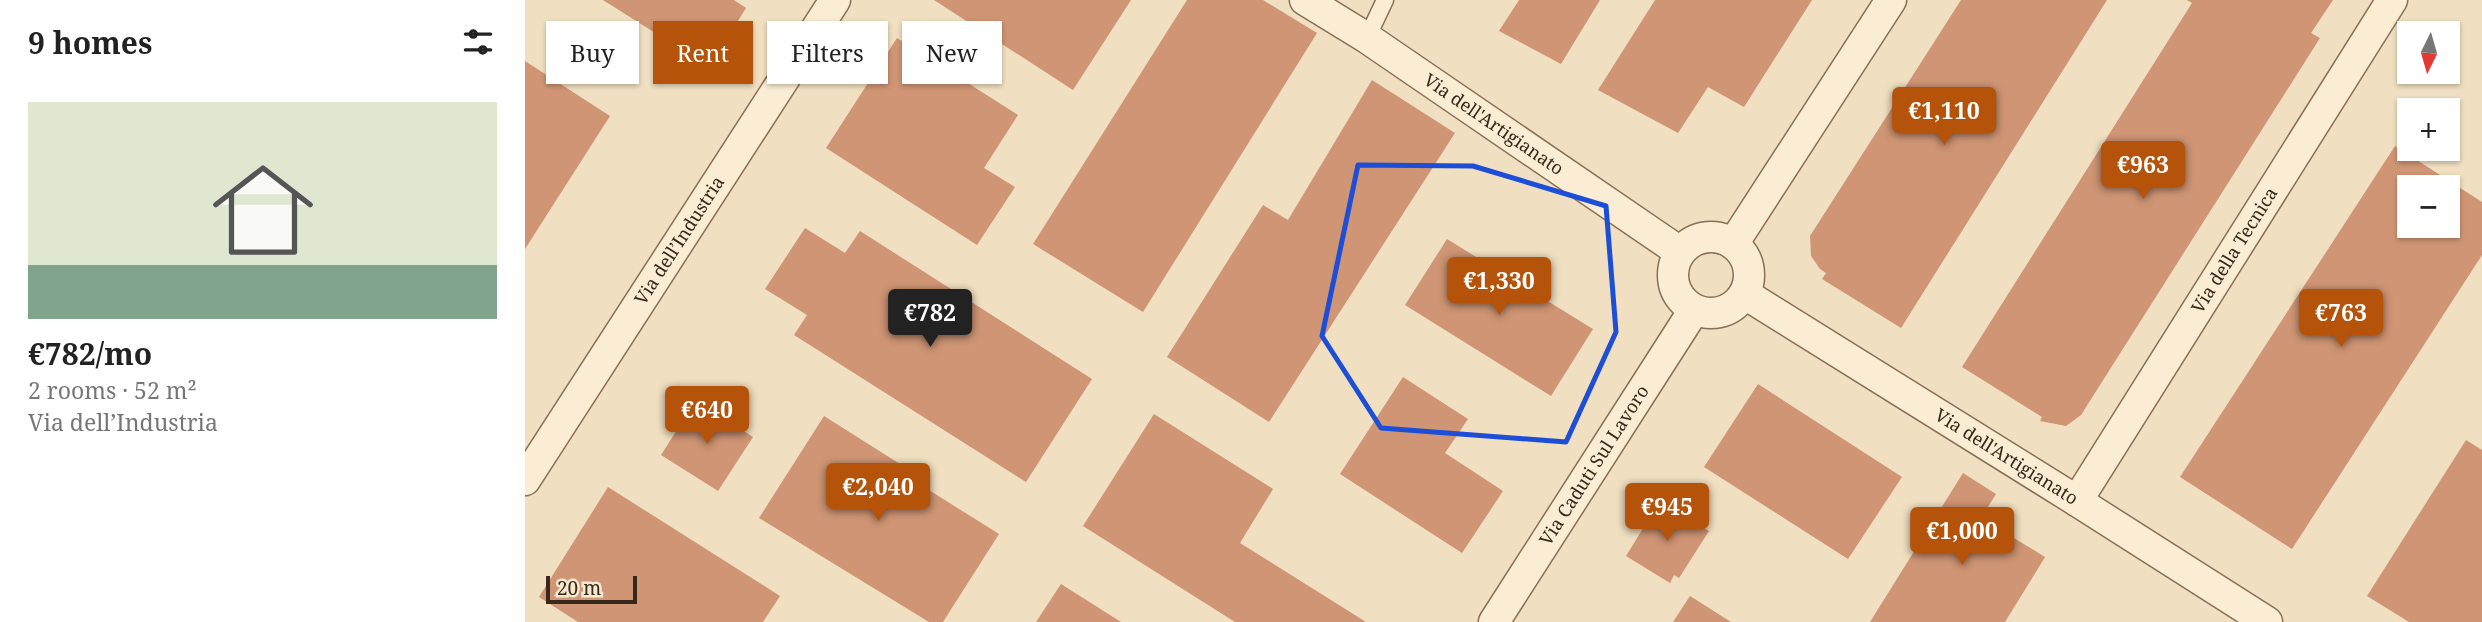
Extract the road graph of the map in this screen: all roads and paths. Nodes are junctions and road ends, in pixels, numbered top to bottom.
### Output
1 (835, 0) edge
2 (1305, 0) edge
3 (1385, 0) edge
4 (1891, 0) edge
5 (2392, 0) edge
6 (1367, 38) junction
7 (1733, 244) junction
8 (1680, 252) junction
9 (1745, 294) junction
10 (1694, 310) junction
11 (525, 480) edge
12 (2077, 500) junction
13 (1494, 622) edge
14 (2266, 622) edge

1 - 11 street, Via dell’Industria
2 - 6 street, Via dell'Artigianato
3 - 6 lane
4 - 7 street
5 - 12 street, Via della Tecnica
6 - 8 street, Via dell'Artigianato
7 - 8 street
7 - 9 street
8 - 10 street
9 - 10 street
9 - 12 street, Via dell'Artigianato
10 - 13 street, Via Caduti Sul Lavoro
12 - 14 street, Via dell'Artigianato

